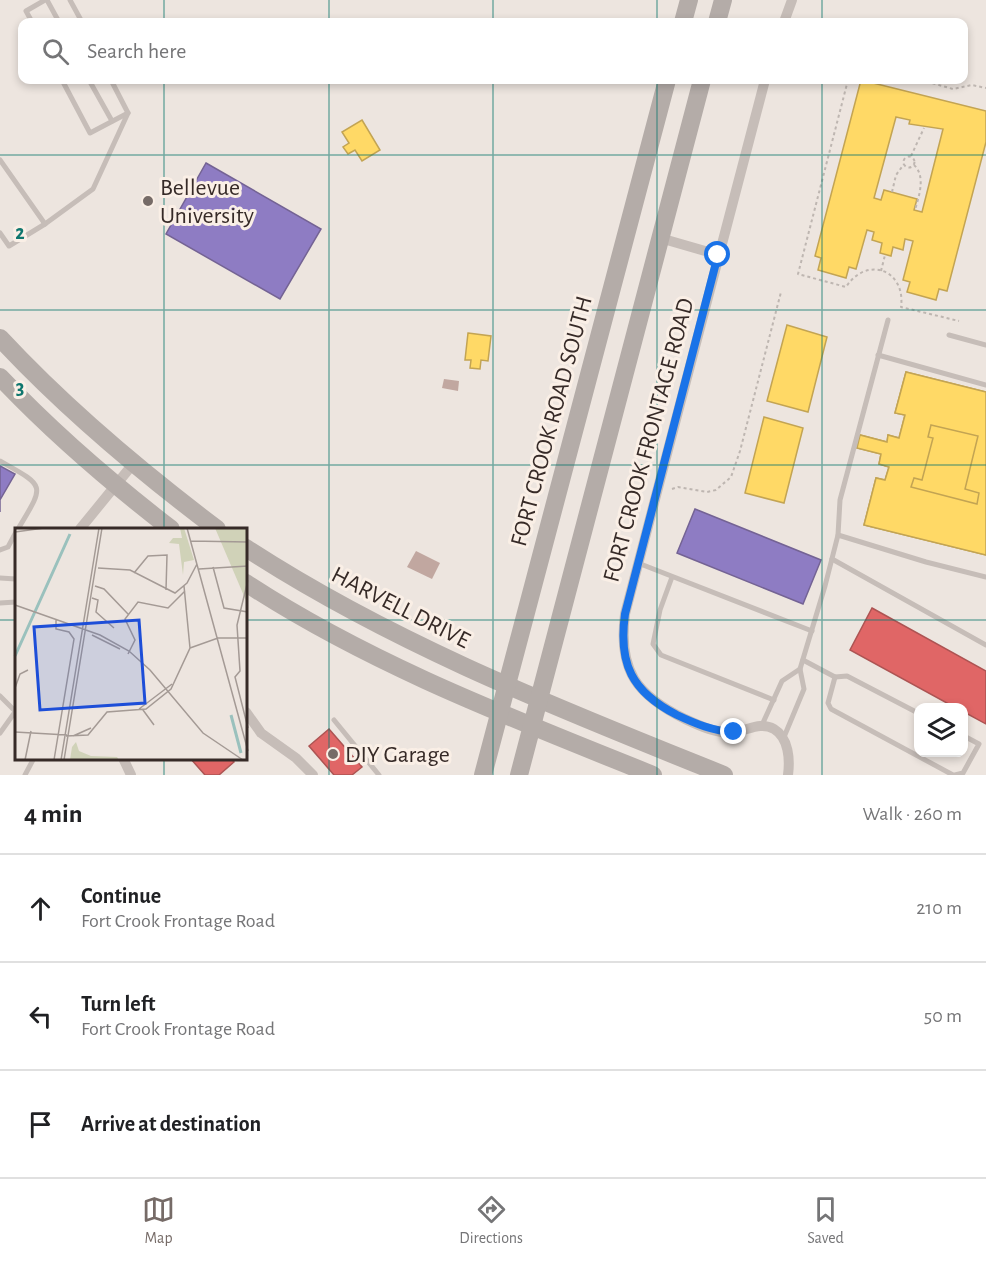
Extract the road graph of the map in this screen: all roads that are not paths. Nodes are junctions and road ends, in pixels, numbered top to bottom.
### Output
1 (46, 0) edge
2 (70, 0) edge
3 (689, 0) edge
4 (723, 0) edge
5 (792, 0) edge
6 (30, 18) edge
7 (57, 18) edge
8 (80, 18) edge
9 (684, 18) edge
10 (718, 18) edge
11 (785, 18) edge
12 (64, 84) edge
13 (91, 84) edge
14 (113, 84) edge
15 (666, 84) edge
16 (701, 84) edge
17 (764, 84) edge
18 (128, 113) junction
19 (112, 122) junction
20 (0, 160) edge
21 (45, 224) junction
22 (0, 233) edge
23 (660, 238) junction
24 (718, 255) junction
25 (888, 320) dead end
26 (949, 335) dead end
27 (0, 338) edge
28 (986, 345) edge
29 (878, 355) junction
30 (0, 377) edge
31 (986, 385) edge
32 (0, 461) edge
33 (133, 465) junction
34 (114, 486) junction
35 (19, 528) edge
36 (81, 528) edge
37 (170, 528) edge
38 (216, 528) edge
39 (15, 535) edge
40 (838, 536) junction
41 (248, 549) edge
42 (0, 550) edge
43 (832, 559) junction
44 (638, 563) junction
45 (672, 577) junction
46 (986, 577) edge
47 (0, 578) edge
48 (15, 579) edge
49 (248, 584) edge
50 (15, 602) edge
51 (0, 603) edge
52 (812, 631) junction
53 (986, 645) edge
54 (803, 660) junction
55 (800, 669) junction
56 (835, 677) junction
57 (506, 687) junction
58 (0, 696) edge
59 (539, 700) junction
60 (774, 700) junction
61 (15, 711) edge
62 (914, 711) edge
63 (500, 712) junction
64 (15, 713) edge
65 (248, 715) edge
66 (334, 720) dead end
67 (532, 726) junction
68 (761, 726) junction
69 (0, 733) edge
70 (968, 738) edge
71 (784, 739) junction
72 (33, 760) edge
73 (124, 760) edge
74 (25, 775) edge
75 (131, 775) edge
76 (313, 775) edge
77 (379, 775) edge
78 (483, 775) edge
79 (519, 775) edge
80 (652, 775) edge
81 (724, 775) edge
82 (788, 775) edge
83 (954, 775) edge

1 - 6 lane
1 - 7 lane
2 - 8 lane
3 - 9 main road
4 - 10 main road
5 - 11 street
12 - 19 lane
13 - 19 lane
14 - 18 lane
15 - 57 main road, FORT CROOK ROAD SOUTH
16 - 23 main road
17 - 24 street, FORT CROOK FRONTAGE ROAD
18 - 19 lane
18 - 21 lane
20 - 21 lane
21 - 22 lane
23 - 24 street
23 - 59 main road
24 - 44 street, FORT CROOK FRONTAGE ROAD
25 - 29 lane
26 - 28 lane
27 - 33 main road
29 - 31 lane
29 - 40 lane
30 - 34 main road
32 - 35 lane
33 - 34 street
33 - 38 main road
34 - 36 street
34 - 37 main road
39 - 42 lane
40 - 43 lane
40 - 46 lane
41 - 57 main road, HARVELL DRIVE
43 - 52 lane
43 - 53 lane
44 - 45 lane
44 - 68 street, FORT CROOK FRONTAGE ROAD
45 - 52 lane
45 - 60 lane
47 - 48 lane
49 - 63 main road
50 - 51 lane
52 - 54 lane
54 - 55 lane
54 - 56 lane
55 - 60 lane
55 - 71 lane
56 - 62 lane
56 - 83 lane
57 - 59 main road, HARVELL DRIVE
57 - 63 main road, FORT CROOK ROAD SOUTH
58 - 61 lane
59 - 67 main road
59 - 81 main road, HARVELL DRIVE
60 - 68 lane
63 - 67 main road
63 - 78 main road, FORT CROOK ROAD SOUTH
64 - 69 lane
65 - 76 street
66 - 77 lane
67 - 79 main road
67 - 80 main road
68 - 71 street
70 - 83 lane
71 - 82 street
72 - 74 lane
73 - 75 street

